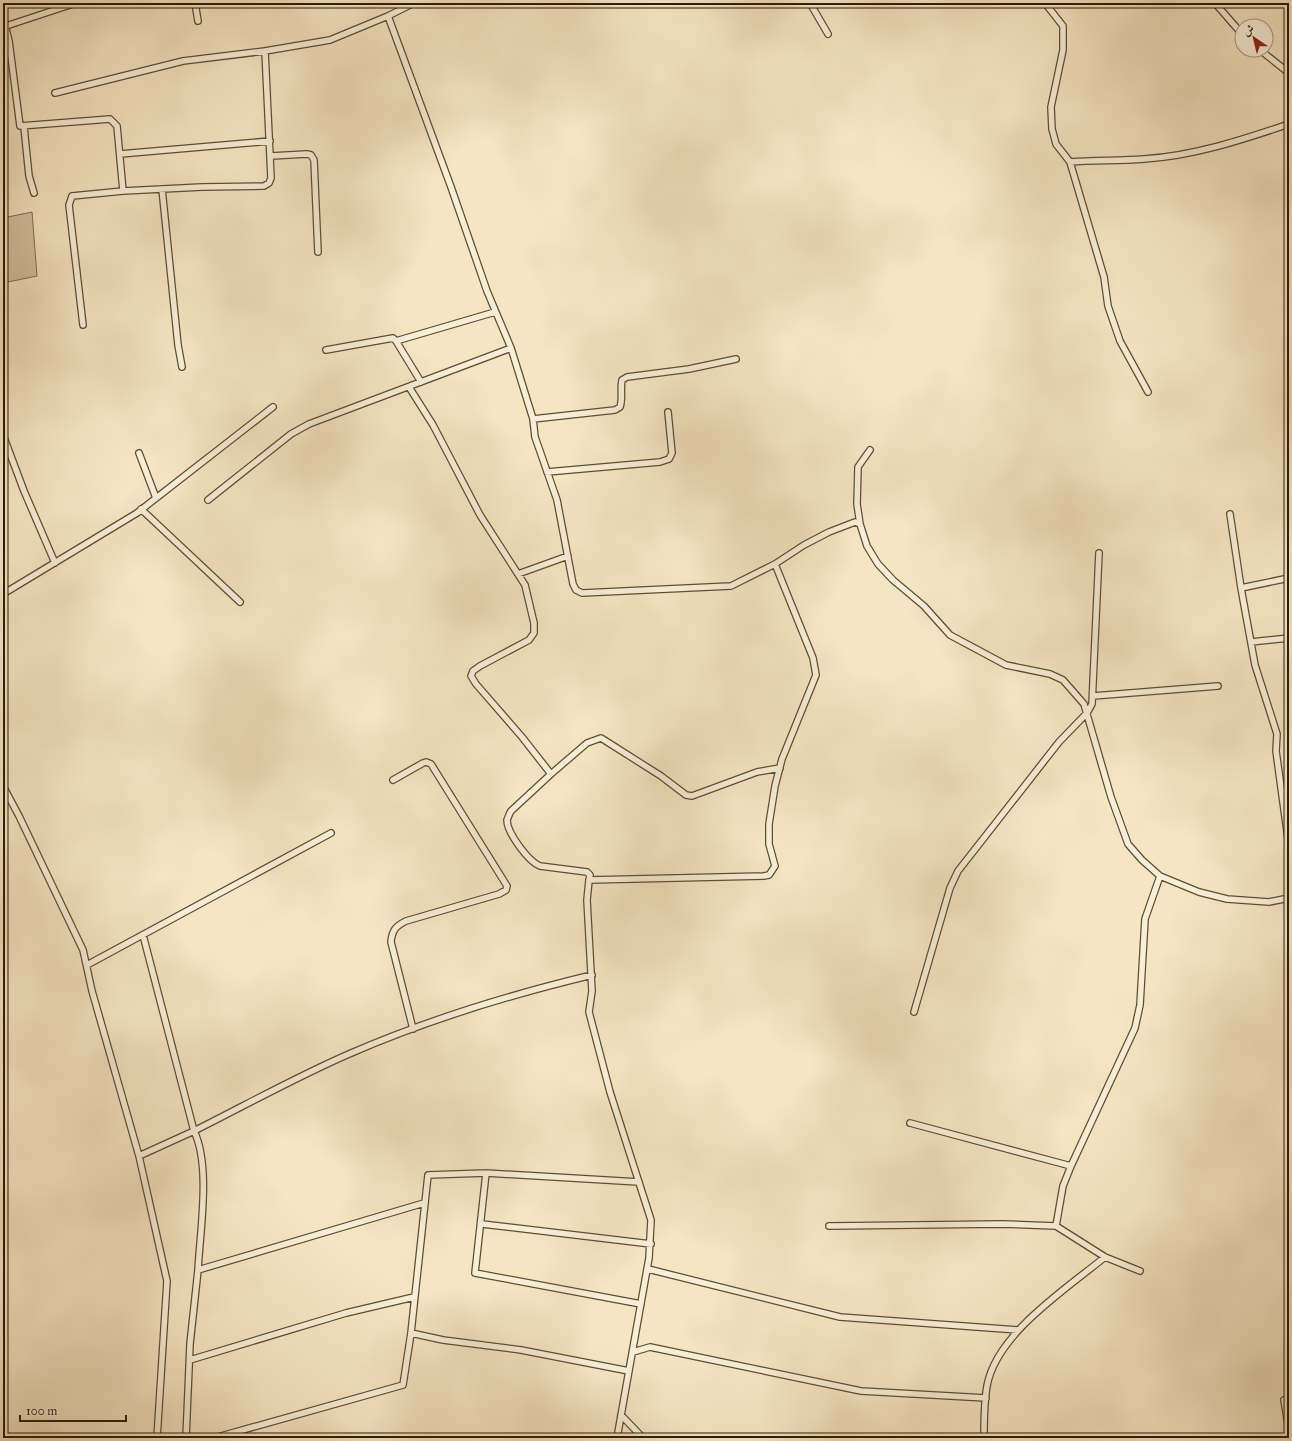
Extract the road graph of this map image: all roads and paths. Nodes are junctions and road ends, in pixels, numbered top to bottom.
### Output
1 (76, 3) edge
2 (195, 3) edge
3 (414, 3) edge
4 (810, 3) edge
5 (1045, 3) edge
6 (1215, 3) edge
7 (388, 16) junction
8 (3, 17) edge
9 (198, 21) dead end
10 (1234, 25) edge
11 (6, 26) junction
12 (828, 34) dead end
13 (265, 51) junction
14 (1270, 58) edge
15 (1289, 73) edge
16 (55, 93) dead end
17 (1289, 124) edge
18 (24, 127) junction
19 (270, 141) junction
20 (120, 154) junction
21 (270, 156) junction
22 (1070, 162) junction
23 (162, 189) junction
24 (122, 191) junction
25 (34, 193) dead end
26 (318, 252) dead end
27 (495, 312) junction
28 (83, 325) dead end
29 (396, 341) junction
30 (511, 348) junction
31 (326, 350) dead end
32 (736, 359) dead end
33 (182, 367) dead end
34 (421, 382) junction
35 (409, 387) junction
36 (1148, 392) dead end
37 (273, 407) dead end
38 (668, 412) dead end
39 (533, 419) junction
40 (3, 435) edge
41 (870, 450) dead end
42 (139, 453) dead end
43 (547, 472) junction
44 (156, 498) junction
45 (208, 500) dead end
46 (141, 509) junction
47 (1230, 514) dead end
48 (860, 524) junction
49 (1099, 553) dead end
50 (568, 556) junction
51 (55, 563) junction
52 (775, 564) junction
53 (518, 574) junction
54 (1289, 578) edge
55 (1241, 588) junction
56 (3, 594) edge
57 (240, 602) dead end
58 (1289, 638) edge
59 (1251, 642) junction
60 (1218, 686) dead end
61 (1093, 696) junction
62 (1087, 713) junction
63 (780, 768) junction
64 (551, 774) junction
65 (392, 780) dead end
66 (3, 786) edge
67 (331, 833) dead end
68 (1289, 846) edge
69 (1160, 876) junction
70 (589, 880) junction
71 (1289, 898) edge
72 (143, 935) junction
73 (86, 965) junction
74 (592, 975) junction
75 (914, 1012) dead end
76 (413, 1029) junction
77 (910, 1123) dead end
78 (194, 1131) junction
79 (139, 1156) junction
80 (1070, 1166) junction
81 (486, 1173) junction
82 (639, 1182) junction
83 (424, 1203) junction
84 (482, 1224) junction
85 (829, 1226) dead end
86 (1056, 1226) junction
87 (650, 1244) junction
88 (1105, 1257) junction
89 (648, 1269) junction
90 (198, 1270) junction
91 (1140, 1271) dead end
92 (414, 1296) junction
93 (641, 1304) junction
94 (1018, 1330) junction
95 (411, 1333) junction
96 (633, 1352) junction
97 (190, 1360) junction
98 (629, 1371) junction
99 (986, 1398) junction
100 (1284, 1400) dead end
101 (621, 1415) junction
102 (1289, 1430) edge
103 (157, 1438) edge
104 (186, 1438) edge
105 (214, 1438) edge
106 (617, 1438) edge
107 (643, 1438) edge
108 (984, 1438) edge

1 - 11 street
2 - 9 street
3 - 7 street
4 - 12 street
5 - 22 street
6 - 10 street
7 - 13 street
7 - 27 street
8 - 11 street
11 - 18 street
13 - 16 street
13 - 19 street
14 - 15 street
17 - 22 street
18 - 20 street
18 - 25 street
19 - 20 street
19 - 21 street
20 - 24 street
21 - 23 street
21 - 26 street
22 - 36 street
23 - 24 street
23 - 33 street
24 - 28 street
27 - 29 street
27 - 30 street
29 - 31 street
29 - 34 street
30 - 34 street
30 - 39 street
32 - 39 street
34 - 35 street
35 - 45 street
35 - 53 street
37 - 44 street
38 - 43 street
39 - 43 street
40 - 51 street
41 - 48 street
42 - 44 street
43 - 50 street
44 - 46 street
46 - 51 street
46 - 57 street
47 - 55 street
48 - 52 street
48 - 62 street
49 - 61 street
50 - 52 street
50 - 53 street
51 - 56 street
52 - 63 street
53 - 64 street
54 - 55 street
55 - 59 street
58 - 59 street
59 - 68 street
60 - 61 street
61 - 62 street
62 - 69 street
62 - 75 street
63 - 64 street
63 - 70 street
64 - 70 street
65 - 76 street
66 - 73 street
67 - 72 street
69 - 71 street
69 - 80 street
70 - 74 street
72 - 73 street
72 - 78 street
73 - 79 street
74 - 76 street
74 - 82 street
76 - 78 street
77 - 80 street
78 - 79 street
78 - 90 street
79 - 103 street
80 - 86 street
81 - 82 street
81 - 83 street
81 - 84 street
82 - 87 street
83 - 90 street
83 - 92 street
84 - 87 street
84 - 93 street
85 - 86 street
86 - 88 street
87 - 89 street
88 - 91 street
88 - 94 street
89 - 93 street
89 - 94 street
90 - 97 street
92 - 95 street
92 - 97 street
93 - 96 street
94 - 99 street
95 - 98 street
95 - 105 street
96 - 98 street
96 - 99 street
97 - 104 street
98 - 101 street
99 - 108 street
100 - 102 street
101 - 106 street
101 - 107 street

